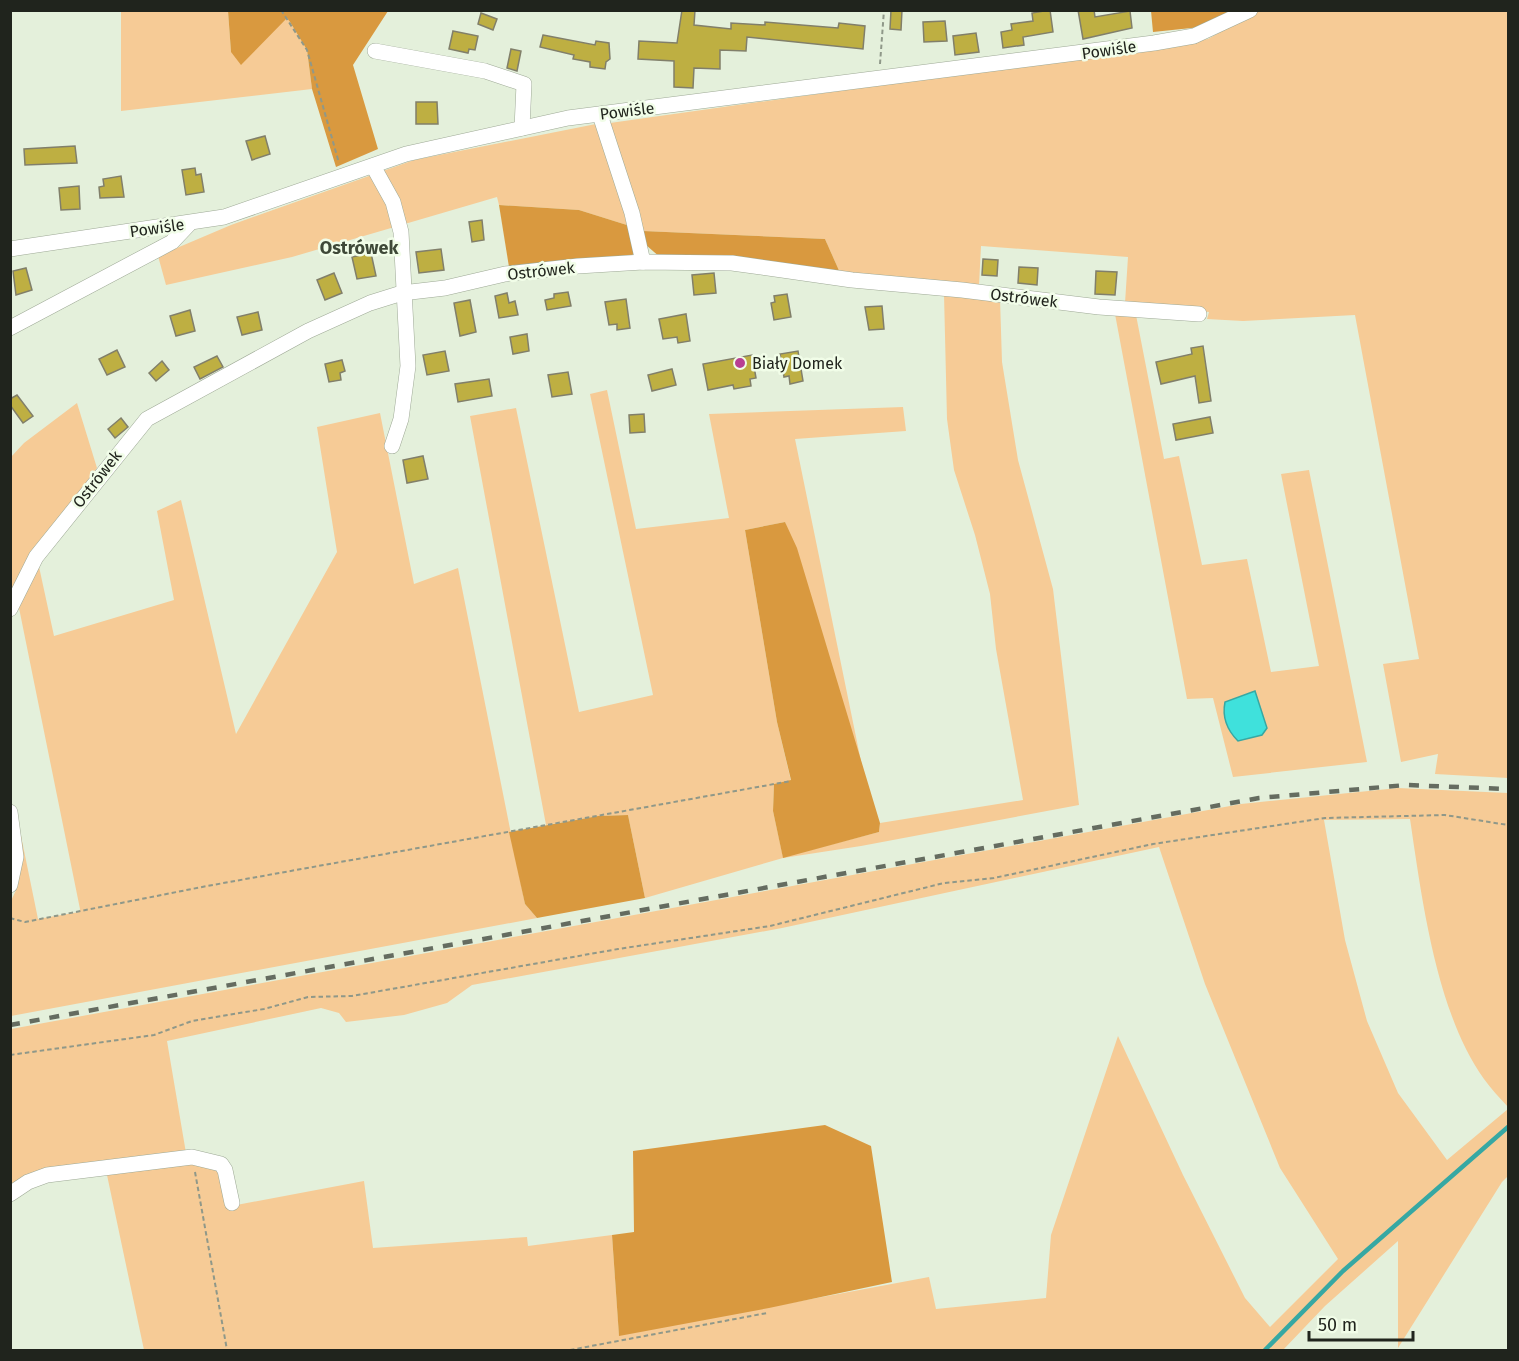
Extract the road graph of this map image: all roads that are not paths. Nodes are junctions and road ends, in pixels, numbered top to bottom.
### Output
1 (1250, 10) edge
2 (375, 51) dead end
3 (600, 115) junction
4 (522, 128) junction
5 (373, 166) junction
6 (190, 224) junction
7 (10, 249) edge
8 (643, 262) junction
9 (402, 293) junction
10 (1199, 314) dead end
11 (10, 328) edge
12 (392, 446) dead end
13 (10, 609) edge
14 (10, 812) edge
15 (10, 885) edge
16 (10, 1194) edge
17 (232, 1203) dead end

1 - 3 street, Powiśle
2 - 4 street
3 - 4 street, Powiśle
3 - 8 street
4 - 5 street, Powiśle
5 - 6 street, Powiśle
5 - 9 street
6 - 7 street, Powiśle
6 - 11 street
8 - 9 street, Ostrówek
8 - 10 street, Ostrówek
9 - 12 street
9 - 13 street, Ostrówek
14 - 15 street
16 - 17 street

